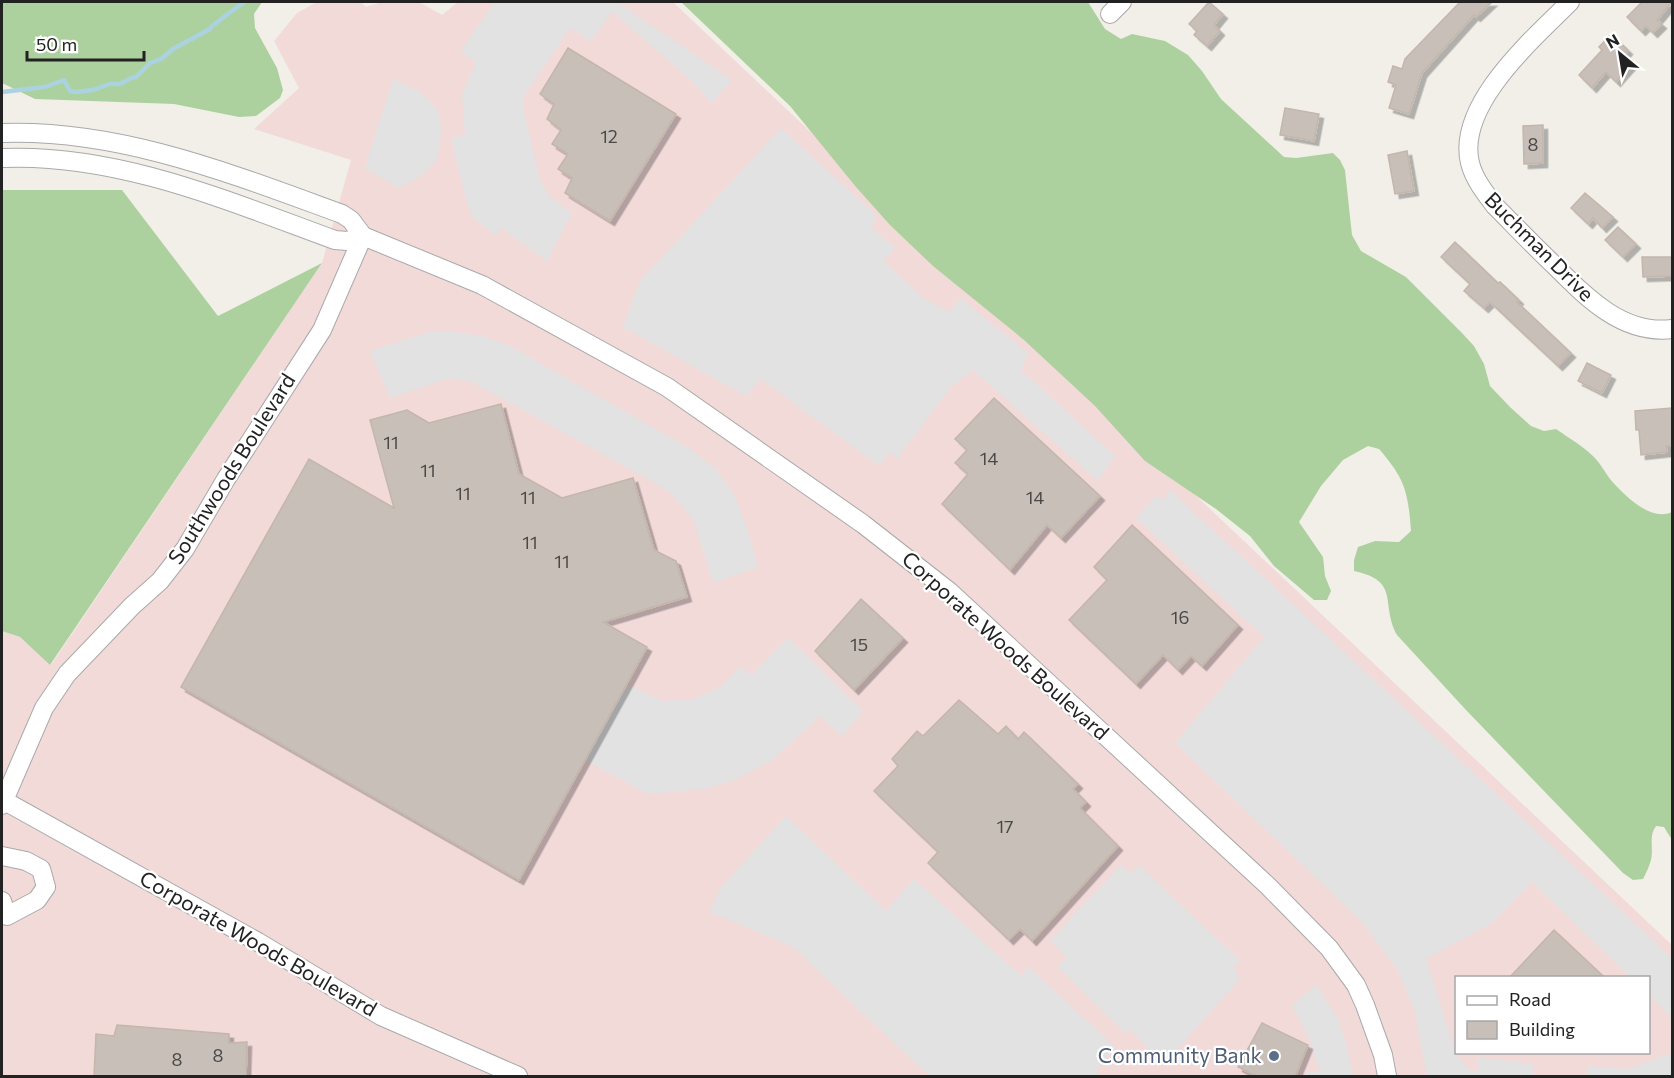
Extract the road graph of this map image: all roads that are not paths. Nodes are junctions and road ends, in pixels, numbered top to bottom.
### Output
1 (1570, 2) edge
2 (2, 133) edge
3 (2, 158) edge
4 (363, 236) junction
5 (1672, 329) edge
6 (2, 803) edge
7 (2, 856) edge
8 (4, 909) edge
9 (518, 1077) edge
10 (1387, 1077) edge

1 - 5 street, Buchman Drive
2 - 4 street, Corporate Woods Boulevard
3 - 4 street, Corporate Woods Boulevard
4 - 6 street, Southwoods Boulevard
4 - 10 street, Corporate Woods Boulevard
6 - 9 street, Corporate Woods Boulevard
7 - 8 street

